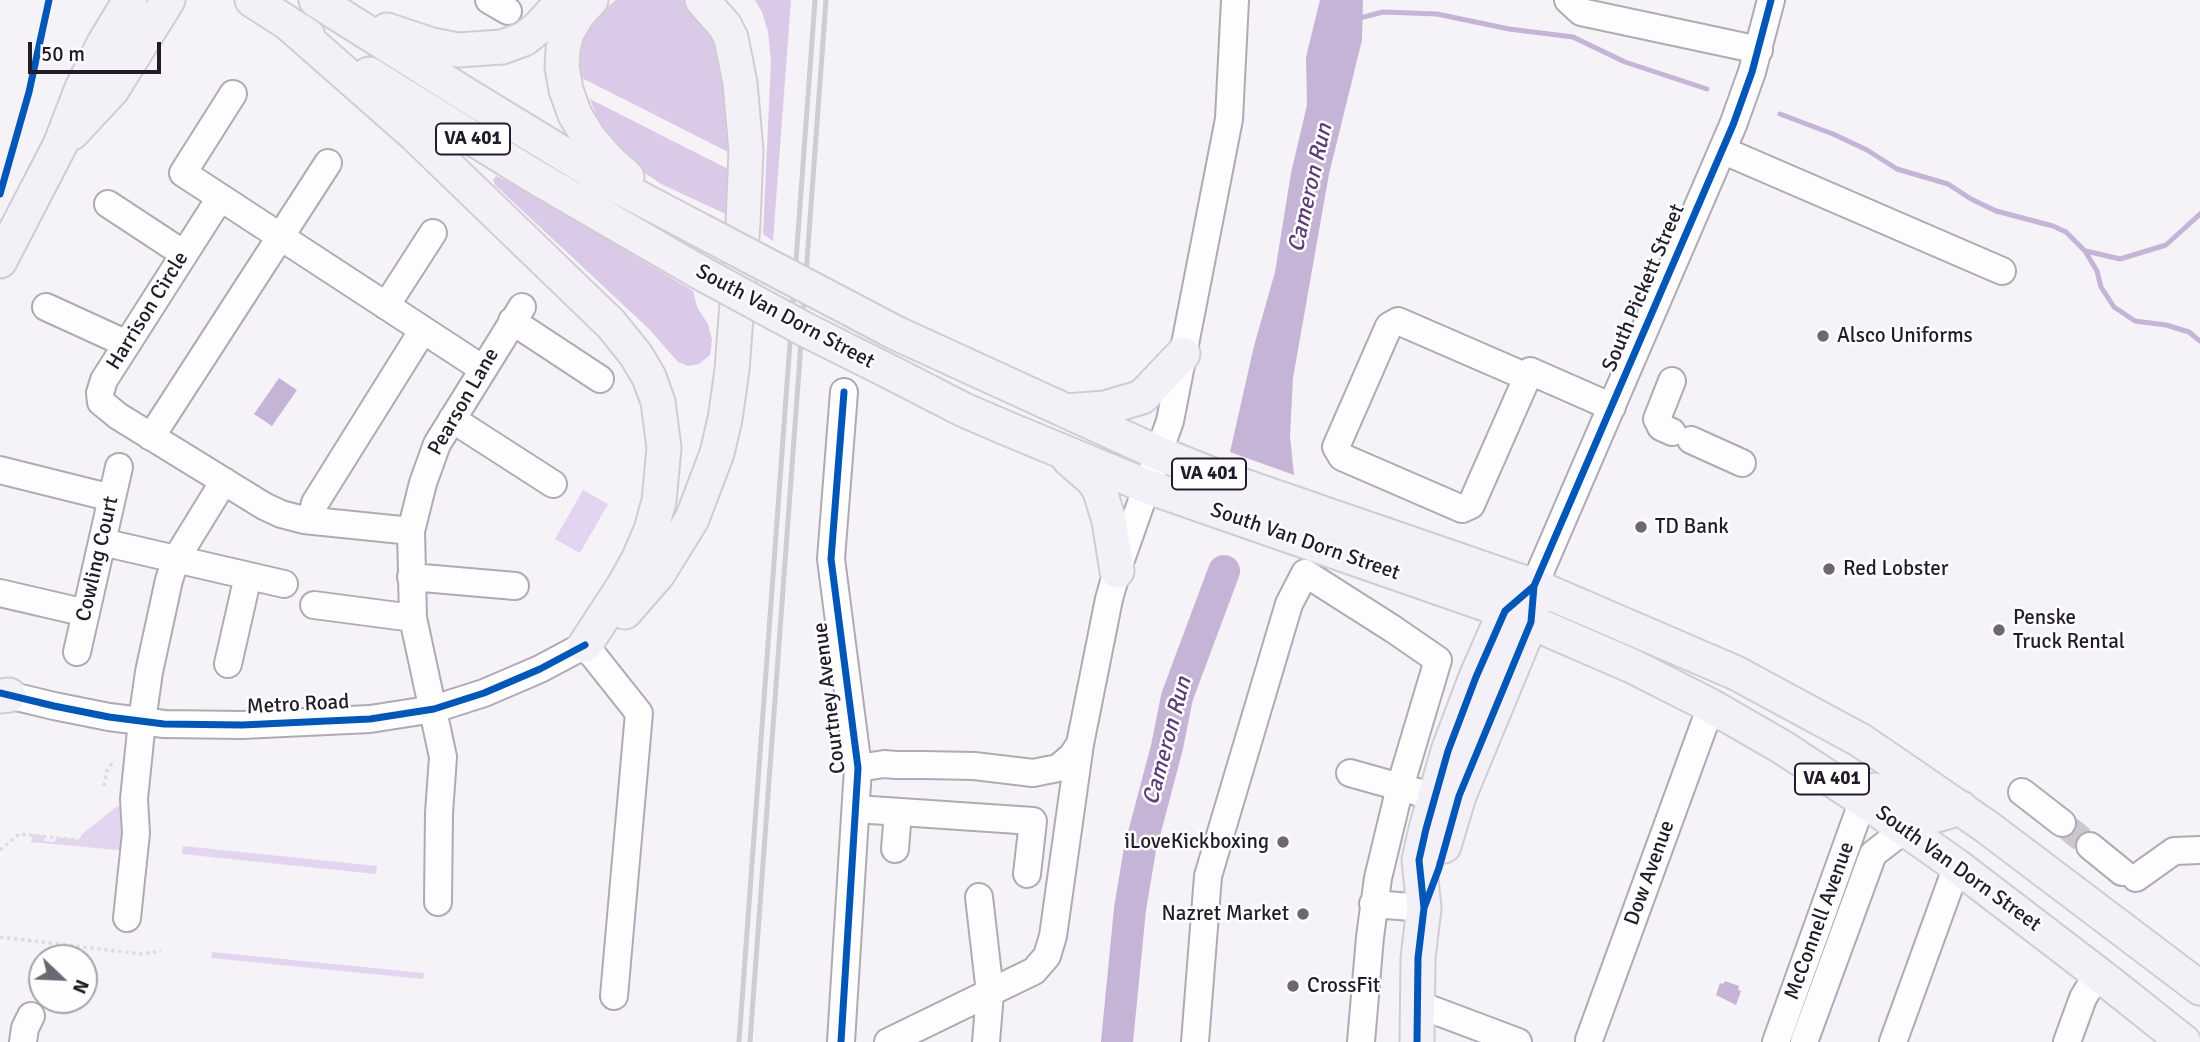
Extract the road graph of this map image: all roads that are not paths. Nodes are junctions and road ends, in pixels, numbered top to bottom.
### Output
1 (130, 0) edge
2 (168, 0) edge
3 (252, 0) edge
4 (564, 0) edge
5 (591, 0) edge
6 (702, 0) edge
7 (729, 0) edge
8 (1235, 0) edge
9 (1568, 0) edge
10 (1771, 0) edge
11 (318, 1) edge
12 (289, 24) junction
13 (1759, 50) junction
14 (233, 94) dead end
15 (60, 145) junction
16 (1722, 150) junction
17 (746, 151) junction
18 (328, 163) dead end
19 (220, 198) junction
20 (108, 204) dead end
21 (700, 230) junction
22 (433, 233) dead end
23 (280, 237) junction
24 (184, 254) junction
25 (0, 261) edge
26 (2002, 271) dead end
27 (386, 306) junction
28 (46, 307) dead end
29 (423, 330) junction
30 (127, 344) junction
31 (1183, 354) junction
32 (483, 369) junction
33 (1527, 377) junction
34 (600, 379) dead end
35 (1672, 382) dead end
36 (844, 392) dead end
37 (1612, 407) junction
38 (1065, 411) junction
39 (452, 419) junction
40 (151, 436) junction
41 (1056, 448) junction
42 (1158, 453) junction
43 (1742, 463) dead end
44 (119, 467) dead end
45 (0, 470) edge
46 (224, 481) junction
47 (553, 484) dead end
48 (1146, 486) junction
49 (112, 498) junction
50 (311, 520) junction
51 (411, 531) junction
52 (102, 542) junction
53 (176, 559) junction
54 (1116, 571) junction
55 (248, 576) junction
56 (411, 577) junction
57 (284, 583) dead end
58 (515, 586) dead end
59 (1534, 586) junction
60 (0, 593) edge
61 (314, 606) dead end
62 (86, 613) junction
63 (1518, 617) junction
64 (413, 618) junction
65 (585, 645) junction
66 (77, 652) dead end
67 (1438, 660) junction
68 (228, 664) dead end
69 (1476, 677) junction
70 (3, 695) edge
71 (1712, 706) junction
72 (434, 709) junction
73 (142, 721) junction
74 (1080, 744) junction
75 (858, 768) junction
76 (1350, 773) dead end
77 (1400, 787) junction
78 (2022, 792) dead end
79 (1852, 793) junction
80 (1434, 797) junction
81 (1961, 808) junction
82 (856, 809) junction
83 (898, 812) junction
84 (2062, 823) tunnel mouth
85 (1902, 827) junction
86 (2090, 846) tunnel mouth
87 (895, 849) dead end
88 (2200, 850) edge
89 (1966, 873) junction
90 (1027, 874) dead end
91 (979, 897) dead end
92 (438, 902) dead end
93 (1373, 904) junction
94 (1424, 908) junction
95 (2098, 909) junction
96 (127, 918) dead end
97 (2098, 973) junction
98 (2200, 988) edge
99 (989, 993) junction
100 (614, 996) dead end
101 (1416, 1004) junction
102 (31, 1016) dead end
103 (1583, 1041) edge
104 (23, 1042) edge
105 (841, 1042) edge
106 (888, 1042) edge
107 (986, 1042) edge
108 (1195, 1042) edge
109 (1362, 1042) edge
110 (1417, 1042) edge
111 (1518, 1042) edge
112 (1776, 1042) edge
113 (1804, 1042) edge
114 (1893, 1042) edge
115 (2067, 1042) edge
116 (2184, 1042) edge

1 - 15 main road
2 - 15 main road
3 - 12 main road, South Van Dorn Street / VA 401
4 - 11 main road
5 - 21 main road
6 - 17 main road
7 - 17 main road
8 - 31 street
9 - 13 street
10 - 13 street, South Pickett Street
11 - 21 main road, South Van Dorn Street / VA 401
12 - 41 main road, South Van Dorn Street / VA 401, bridge
12 - 65 main road
13 - 16 street, South Pickett Street
14 - 19 street
15 - 25 main road
16 - 26 street
16 - 37 street, South Pickett Street
17 - 65 main road
18 - 23 street
19 - 23 street
19 - 24 street, Harrison Circle
20 - 24 street
21 - 38 main road, South Van Dorn Street / VA 401, bridge
22 - 27 street
23 - 27 street
23 - 40 street
24 - 30 street, Harrison Circle
27 - 29 street
28 - 30 street
29 - 32 street
29 - 50 street
30 - 40 street, Harrison Circle
31 - 38 main road
31 - 42 street
32 - 34 street, Pearson Lane
32 - 39 street, Pearson Lane
33 - 33 street
33 - 37 street
35 - 43 street
36 - 75 street, Courtney Avenue
37 - 59 street, South Pickett Street
38 - 42 main road, South Van Dorn Street / VA 401
39 - 47 street
39 - 51 street, Pearson Lane
40 - 46 street, Harrison Circle
41 - 48 main road, South Van Dorn Street / VA 401
41 - 54 main road
42 - 48 street
42 - 59 main road, South Van Dorn Street / VA 401
44 - 49 street, Cowling Court
45 - 49 street
46 - 50 street, Harrison Circle
46 - 53 street
48 - 54 street
48 - 63 main road, South Van Dorn Street / VA 401
49 - 52 street, Cowling Court
50 - 51 street, Harrison Circle
51 - 56 street, Pearson Lane
52 - 53 street
52 - 62 street, Cowling Court
53 - 55 street
53 - 73 street
54 - 74 street
55 - 57 street
55 - 68 street
56 - 58 street
56 - 64 street, Pearson Lane
59 - 63 main road, South Pickett Street
59 - 81 main road, South Van Dorn Street / VA 401
60 - 62 street
61 - 64 street
62 - 66 street, Cowling Court
63 - 69 main road, South Pickett Street
63 - 71 main road, South Van Dorn Street / VA 401
63 - 94 main road, South Pickett Street
64 - 72 street, Pearson Lane
65 - 72 street, Metro Road
65 - 100 street
67 - 69 street
67 - 77 street
67 - 108 street
69 - 80 main road, South Pickett Street
70 - 73 street, Metro Road
71 - 79 main road, South Van Dorn Street / VA 401
71 - 103 street, Dow Avenue
72 - 73 street, Metro Road
72 - 92 street, Pearson Lane
73 - 96 street
74 - 75 street
74 - 99 street
75 - 82 street, Courtney Avenue
76 - 77 street
77 - 80 street
77 - 93 street
78 - 84 street
79 - 81 main road
79 - 85 main road, South Van Dorn Street / VA 401
79 - 112 street, McConnell Avenue
80 - 94 main road, South Pickett Street
81 - 95 main road, South Van Dorn Street / VA 401
82 - 83 street
82 - 105 street, Courtney Avenue
83 - 87 street
83 - 90 street
85 - 89 main road, South Van Dorn Street / VA 401
85 - 113 street
86 - 88 street
89 - 95 main road
89 - 97 main road, South Van Dorn Street / VA 401
89 - 114 street
91 - 99 street
93 - 94 street
93 - 109 street
94 - 101 main road, South Pickett Street
95 - 98 main road, South Van Dorn Street / VA 401
97 - 115 street
97 - 116 main road, South Van Dorn Street / VA 401
99 - 106 street
99 - 107 street
101 - 110 main road, South Pickett Street
101 - 111 street
102 - 104 street

